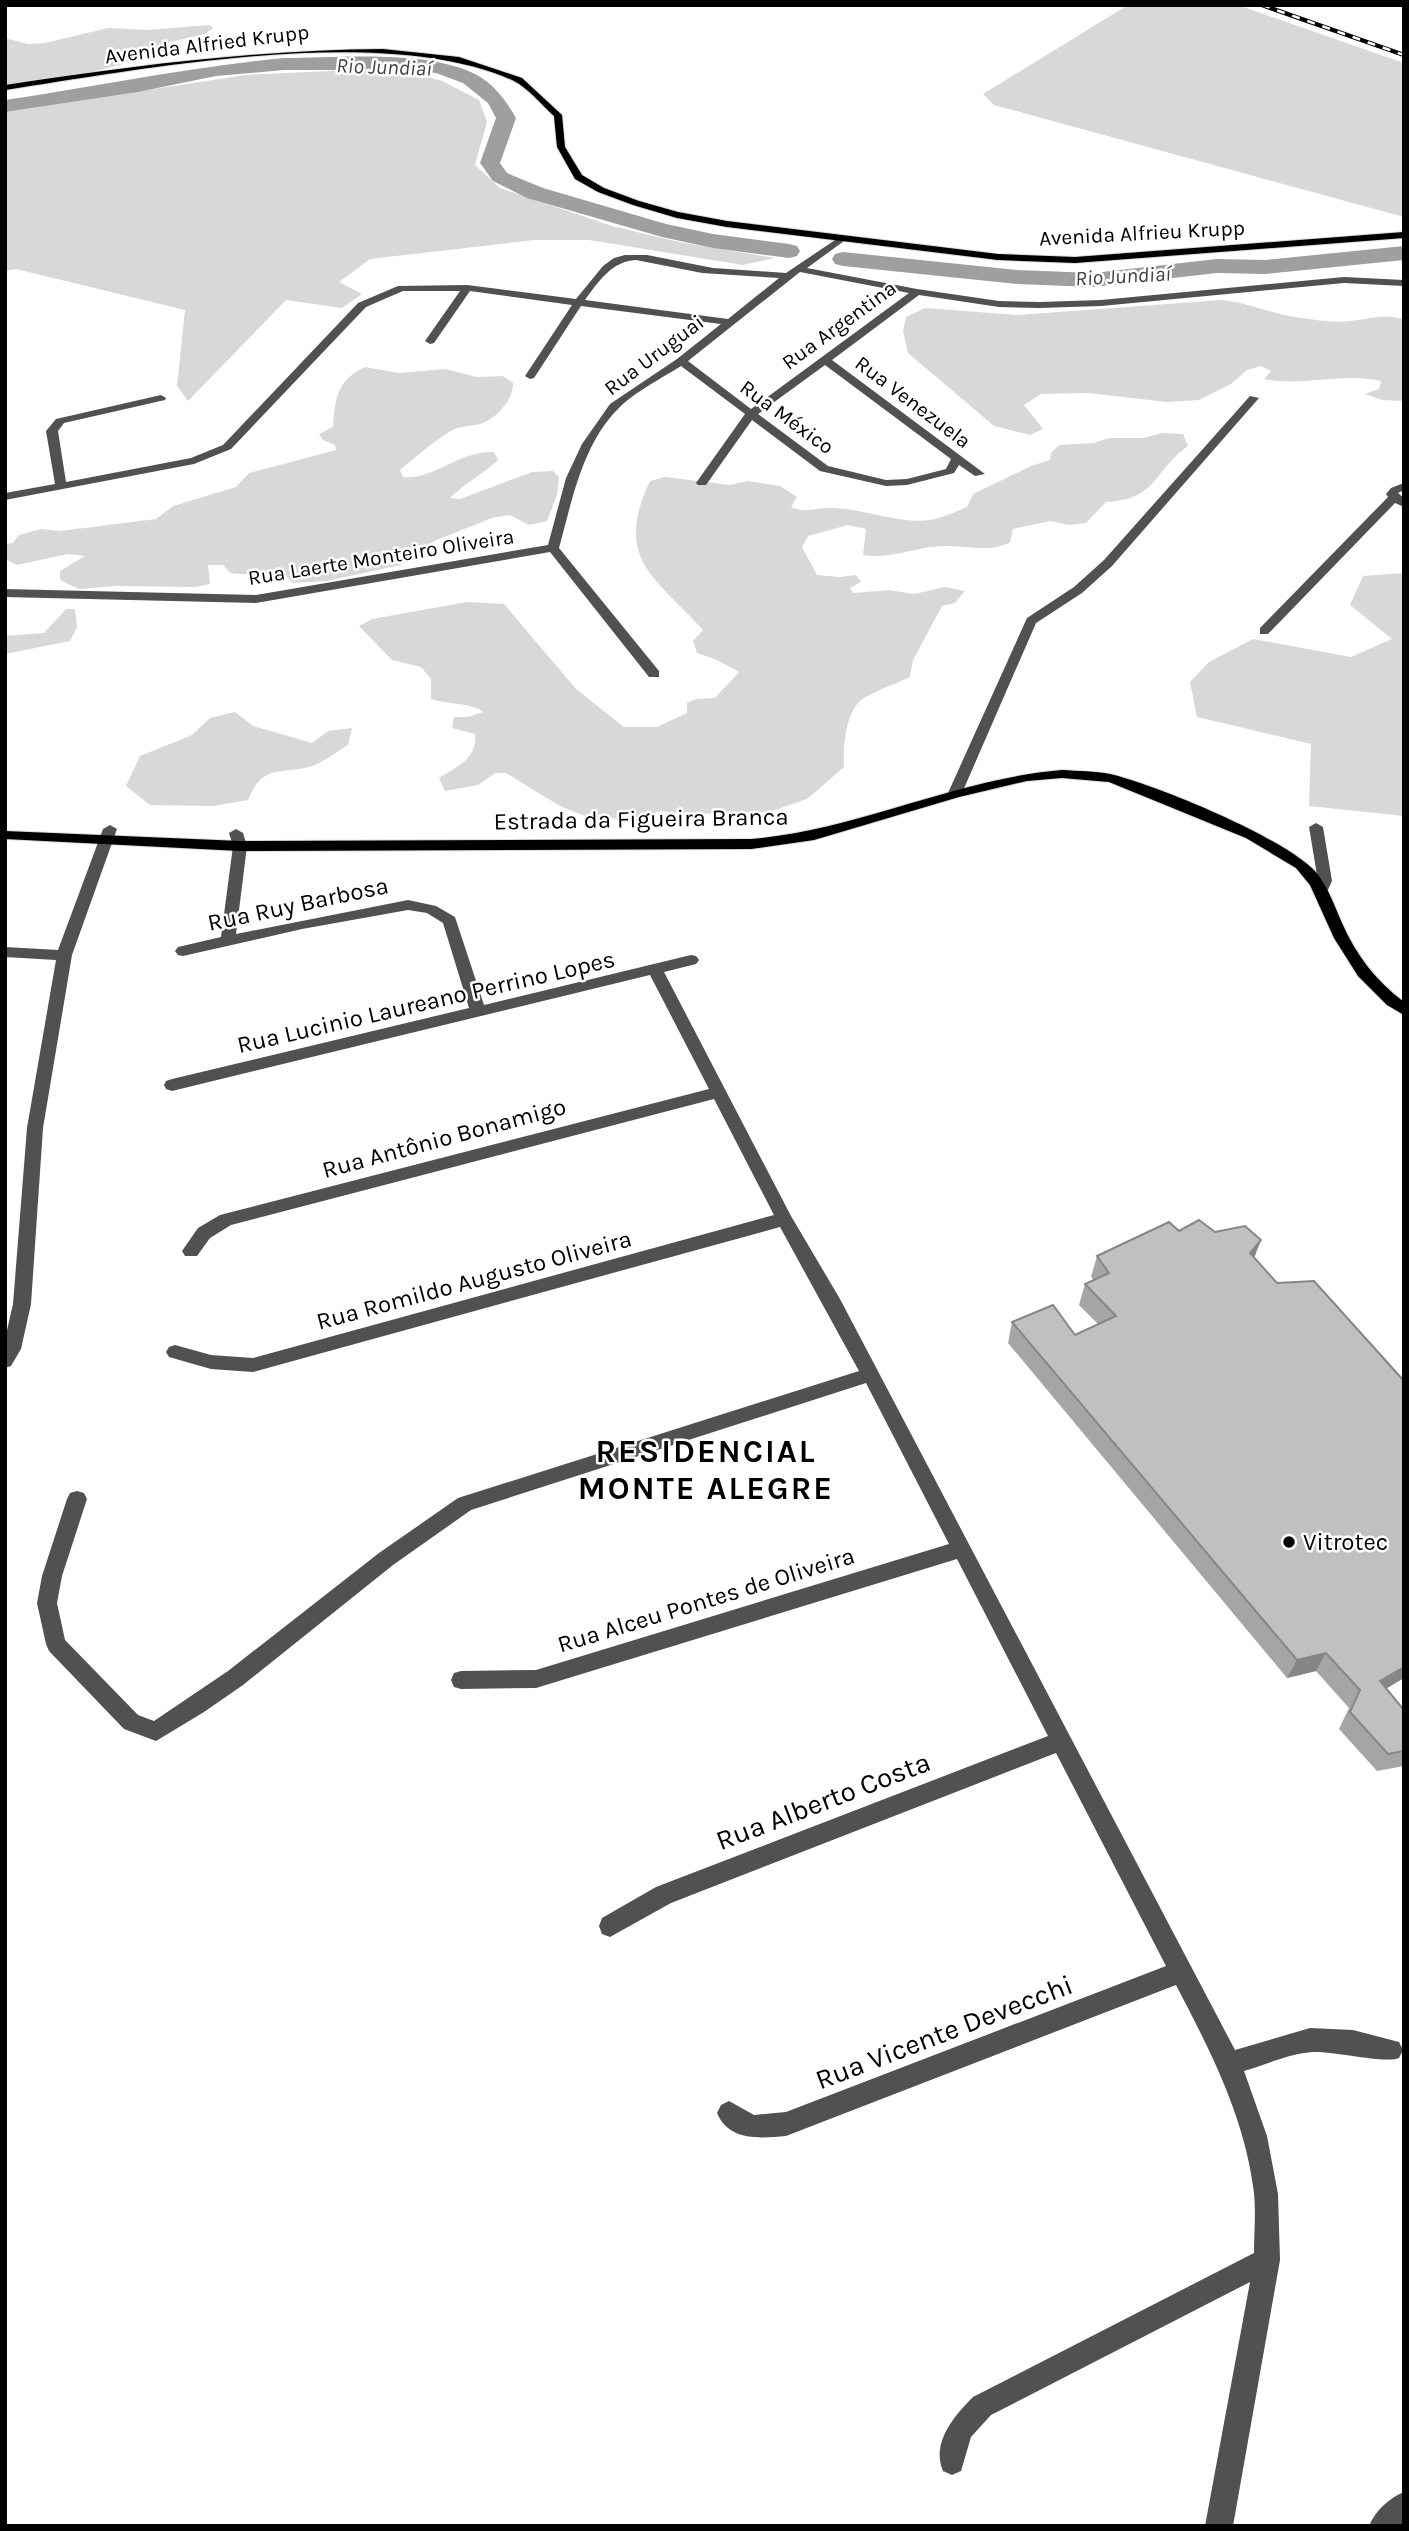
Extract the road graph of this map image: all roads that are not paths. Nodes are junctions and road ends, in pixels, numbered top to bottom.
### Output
1 (5, 88) edge
2 (1404, 235) edge
3 (841, 239) junction
4 (799, 270) junction
5 (788, 276) junction
6 (1404, 283) edge
7 (467, 288) junction
8 (917, 292) junction
9 (578, 303) junction
10 (729, 322) junction
11 (430, 341) dead end
12 (825, 360) junction
13 (681, 361) junction
14 (530, 376) dead end
15 (161, 398) dead end
16 (1254, 398) dead end
17 (750, 415) junction
18 (957, 459) junction
19 (979, 474) dead end
20 (702, 483) dead end
21 (61, 486) junction
22 (1400, 491) edge
23 (5, 497) edge
24 (553, 548) junction
25 (5, 593) edge
26 (1264, 631) dead end
27 (654, 674) dead end
28 (955, 793) junction
29 (5, 824) edge
30 (1316, 827) dead end
31 (5, 835) edge
32 (109, 835) junction
33 (238, 840) junction
34 (1321, 891) junction
35 (228, 940) junction
36 (183, 951) dead end
37 (5, 952) edge
38 (64, 955) junction
39 (691, 960) dead end
40 (656, 971) junction
41 (1404, 1010) edge
42 (478, 1011) junction
43 (172, 1085) dead end
44 (720, 1091) junction
45 (784, 1219) junction
46 (191, 1251) dead end
47 (175, 1352) dead end
48 (5, 1361) edge
49 (869, 1375) junction
50 (77, 1499) dead end
51 (962, 1549) junction
52 (461, 1680) dead end
53 (1061, 1741) junction
54 (610, 1926) dead end
55 (1181, 1972) junction
56 (1391, 2050) dead end
57 (1229, 2063) junction
58 (729, 2113) dead end
59 (1268, 2260) junction
60 (951, 2462) dead end
61 (1404, 2505) edge
62 (1219, 2526) edge
63 (1381, 2526) edge

1 - 3 main road, Avenida Alfried Krupp
2 - 3 main road, Avenida Alfrieu Krupp
3 - 4 street, Rua Uruguai
4 - 5 street, Rua Uruguai
4 - 8 street
5 - 9 street
5 - 10 street, Rua Uruguai
6 - 8 street
7 - 9 street
7 - 11 street
7 - 21 street
8 - 12 street, Rua Argentina
9 - 10 street
9 - 14 street
10 - 13 street, Rua Uruguai
12 - 17 street, Rua Argentina
12 - 18 street, Rua Venezuela
13 - 17 street, Rua México
13 - 24 street, Rua Uruguai
15 - 21 street
16 - 28 street
17 - 18 street, Rua México
17 - 20 street, Rua Argentina
18 - 19 street, Rua Venezuela
21 - 23 street
22 - 26 street
24 - 25 street, Rua Laerte Monteiro Oliveira
24 - 27 street
28 - 33 main road, Estrada da Figueira Branca
28 - 34 main road, Estrada da Figueira Branca
29 - 32 main road
30 - 34 street
31 - 32 main road, Estrada da Figueira Branca
32 - 33 main road, Estrada da Figueira Branca
32 - 38 street
33 - 35 street
34 - 41 main road, Estrada da Figueira Branca
35 - 36 street, Rua Ruy Barbosa
35 - 42 street, Rua Ruy Barbosa
37 - 38 street
38 - 48 street
39 - 40 street, Rua Lucinio Laureano Perrino Lopes
40 - 42 street, Rua Lucinio Laureano Perrino Lopes
40 - 44 street
42 - 43 street, Rua Lucinio Laureano Perrino Lopes
44 - 45 street
44 - 46 street, Rua Antônio Bonamigo
45 - 47 street, Rua Romildo Augusto Oliveira
45 - 49 street
49 - 50 street
49 - 51 street
51 - 52 street, Rua Alceu Pontes de Oliveira
51 - 53 street
53 - 54 street, Rua Alberto Costa
53 - 55 street
55 - 57 street
55 - 58 street, Rua Vicente Devecchi
56 - 57 street
57 - 59 street
59 - 60 street
59 - 62 street
61 - 63 street

